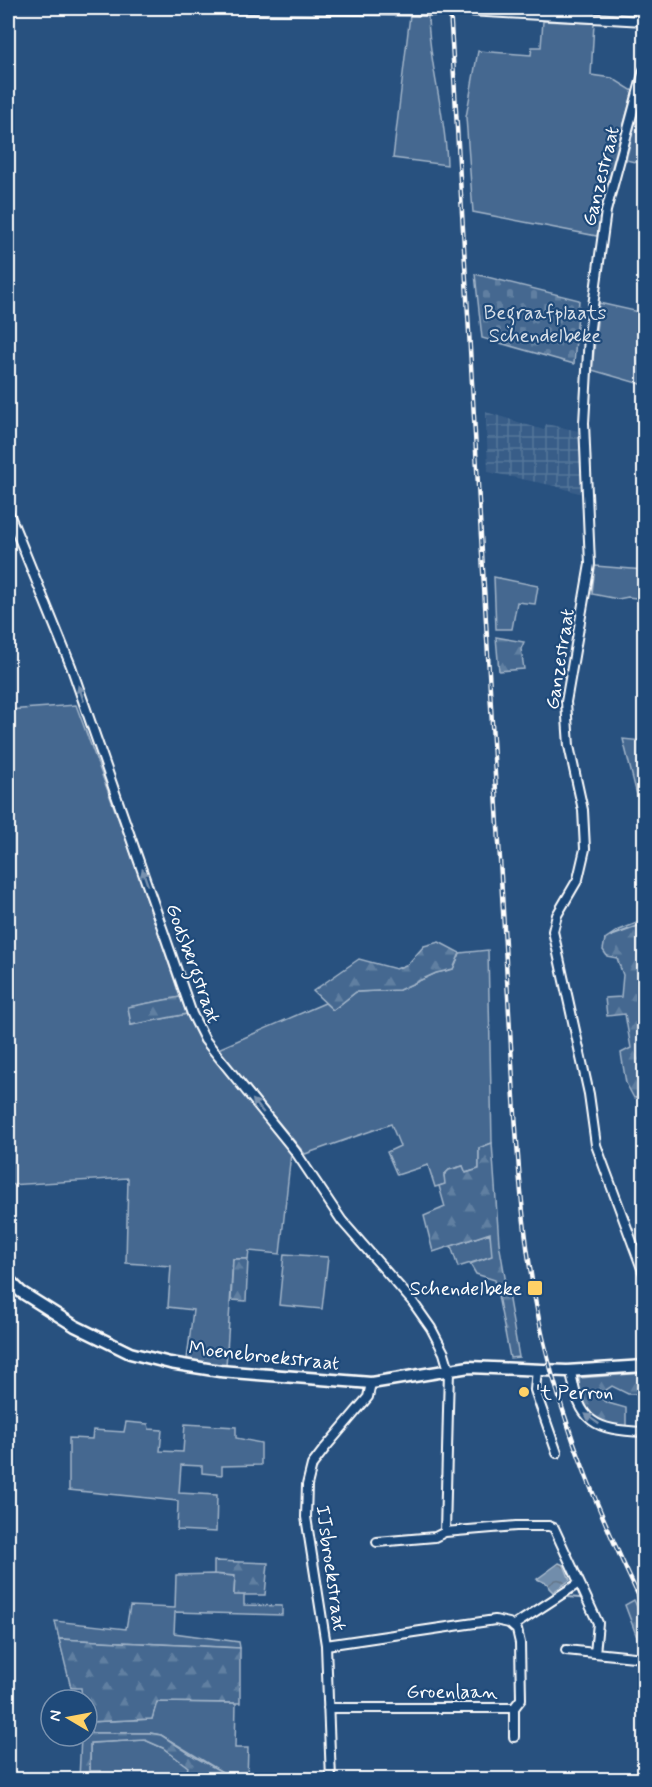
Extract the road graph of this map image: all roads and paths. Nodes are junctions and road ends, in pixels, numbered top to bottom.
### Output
1 (150, 8) edge
2 (430, 9) edge
3 (645, 21) edge
4 (645, 70) edge
5 (8, 511) edge
6 (645, 1274) edge
7 (8, 1279) edge
8 (645, 1366) edge
9 (449, 1370) junction
10 (537, 1370) junction
11 (571, 1371) junction
12 (371, 1383) junction
13 (645, 1432) edge
14 (557, 1453) dead end
15 (445, 1532) junction
16 (377, 1542) dead end
17 (579, 1583) junction
18 (513, 1626) junction
19 (326, 1645) junction
20 (566, 1650) dead end
21 (595, 1653) junction
22 (645, 1658) edge
23 (328, 1708) junction
24 (514, 1708) junction
25 (514, 1737) dead end
26 (331, 1778) edge
27 (342, 1779) edge

1 - 2 street
2 - 3 street
4 - 6 street, Ganzestraat
9 -> 5 street, Godsbergstraat
7 - 12 street, Moenebroekstraat
8 - 11 street, Moenebroekstraat
9 - 10 street, Moenebroekstraat
9 - 12 street, Moenebroekstraat
9 - 15 street
10 - 11 street, Moenebroekstraat
10 - 14 street
13 -> 11 street
12 - 19 street, IJsbroekstraat
15 - 16 street
15 - 17 street
17 - 18 street
17 - 21 street
18 - 19 street
18 - 24 street, Groenlaan
19 - 23 street, IJsbroekstraat
20 - 21 street
21 - 22 street
23 - 24 street, Groenlaan
23 - 26 street, IJsbroekstraat
24 - 25 street
26 - 27 street

